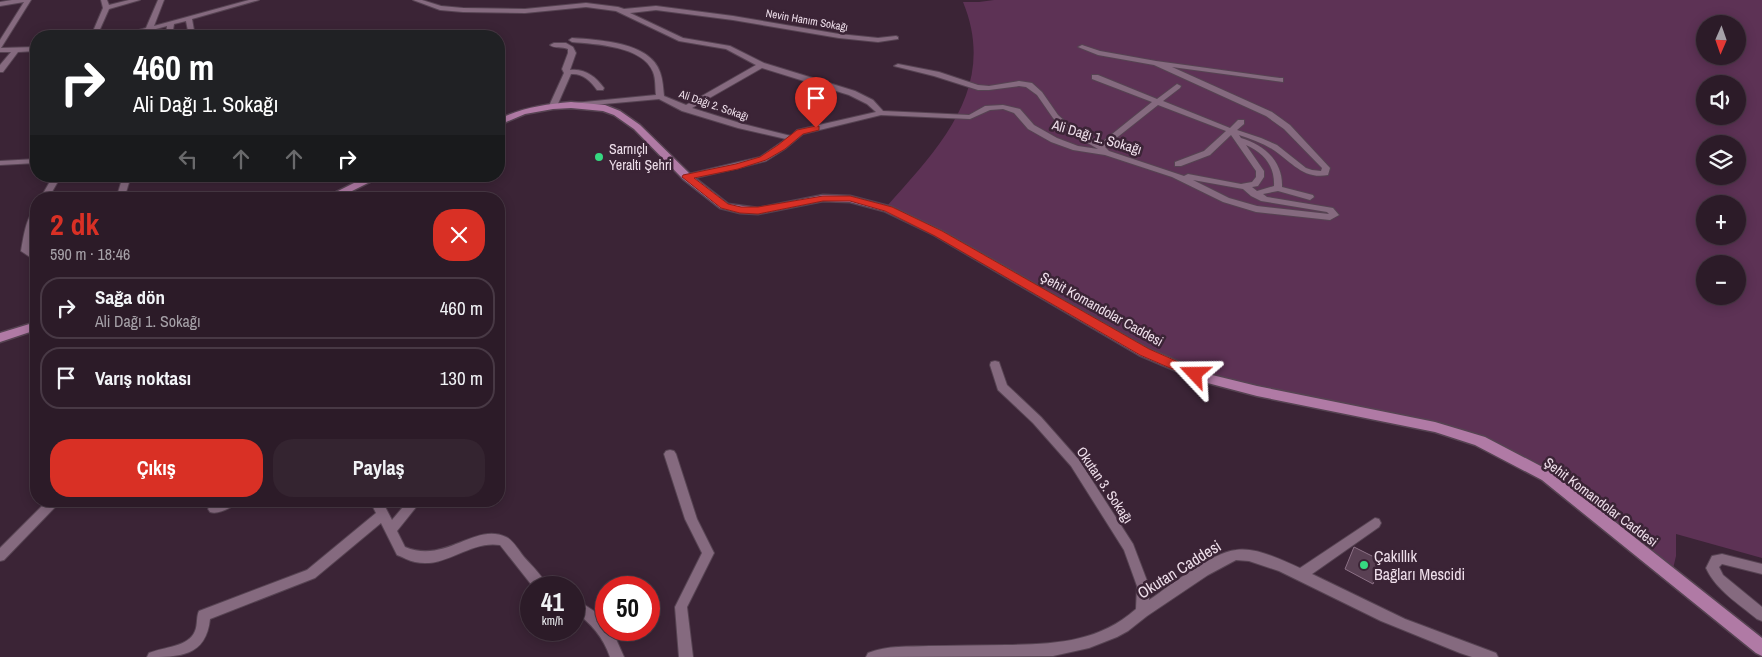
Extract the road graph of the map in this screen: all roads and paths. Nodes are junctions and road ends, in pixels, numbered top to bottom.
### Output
1 (23, 0) edge
2 (28, 0) edge
3 (104, 0) edge
4 (136, 0) edge
5 (161, 0) edge
6 (256, 0) edge
7 (416, 0) edge
8 (0, 4) edge
9 (106, 8) junction
10 (626, 11) junction
11 (189, 19) junction
12 (171, 24) junction
13 (149, 29) junction
14 (97, 30) edge
15 (145, 30) edge
16 (170, 30) edge
17 (191, 30) edge
18 (896, 38) dead end
19 (572, 40) dead end
20 (554, 45) dead end
21 (1082, 47) dead end
22 (30, 49) edge
23 (2, 50) edge
24 (16, 50) junction
25 (1156, 63) junction
26 (760, 65) junction
27 (898, 66) dead end
28 (0, 70) edge
29 (568, 73) junction
30 (1094, 78) dead end
31 (1280, 80) dead end
32 (1177, 86) dead end
33 (600, 88) dead end
34 (660, 97) junction
35 (1156, 102) junction
36 (570, 105) junction
37 (553, 106) junction
38 (685, 109) junction
39 (881, 113) junction
40 (505, 119) edge
41 (1241, 122) dead end
42 (1232, 131) junction
43 (790, 138) junction
44 (1239, 140) junction
45 (1104, 149) junction
46 (30, 161) edge
47 (0, 163) edge
48 (1178, 164) dead end
49 (1175, 175) junction
50 (687, 177) junction
51 (364, 182) edge
52 (1246, 187) junction
53 (1278, 188) junction
54 (342, 192) edge
55 (1254, 194) junction
56 (1310, 197) dead end
57 (30, 229) edge
58 (30, 254) edge
59 (30, 328) edge
60 (0, 338) edge
61 (995, 365) dead end
62 (670, 454) dead end
63 (49, 507) edge
64 (218, 507) edge
65 (379, 507) edge
66 (410, 507) edge
67 (214, 509) dead end
68 (383, 514) junction
69 (1375, 523) dead end
70 (391, 530) junction
71 (0, 556) edge
72 (1762, 569) edge
73 (1300, 575) junction
74 (532, 576) edge
75 (585, 611) edge
76 (1142, 612) junction
77 (1762, 615) edge
78 (1762, 648) edge
79 (154, 657) edge
80 (617, 657) edge
81 (686, 657) edge
82 (873, 657) edge
83 (1491, 657) edge

1 - 8 street
2 - 23 street
3 - 9 street
4 - 9 street
5 - 13 street
6 - 11 street
7 - 10 street
9 - 14 street
10 - 18 street, Nevin Hanım Sokağı
10 - 26 street
11 - 12 street
11 - 17 street
12 - 13 street
12 - 16 street
13 - 15 street
19 - 34 street, Ali Dağı 2. Sokağı
20 - 29 street
21 - 25 street
22 - 24 street
23 - 24 street
24 - 28 street
25 - 31 street
25 - 42 street
26 - 38 street
26 - 39 street
27 - 45 street
29 - 33 street
29 - 37 street
30 - 35 street
32 - 35 street
34 - 36 street
34 - 38 street, Ali Dağı 2. Sokağı
35 - 42 street
35 - 45 street
36 - 37 main road, Şehit Komandolar Caddesi
36 - 50 main road, Şehit Komandolar Caddesi
37 - 40 main road, Şehit Komandolar Caddesi
38 - 43 street, Ali Dağı 2. Sokağı
39 - 43 street, Ali Dağı 1. Sokağı
39 - 45 street, Ali Dağı 1. Sokağı
41 - 42 street
42 - 44 street
42 - 48 street
43 - 50 street, Ali Dağı 1. Sokağı
44 - 52 street
44 - 53 street
45 - 49 street, Ali Dağı 1. Sokağı
46 - 47 street
49 - 52 street
49 - 55 street, Ali Dağı 1. Sokağı
50 - 78 main road, Şehit Komandolar Caddesi
51 - 54 main road
52 - 55 street
53 - 55 street
53 - 56 street
57 - 58 street
59 - 60 main road
61 - 76 street, Okutan 3. Sokağı
62 - 81 street
63 - 71 street
64 - 67 street
65 - 68 street
66 - 70 street
68 - 70 street
68 - 79 street
69 - 73 street
70 - 74 street
72 - 77 street
73 - 76 street, Okutan Caddesi
73 - 83 street, Okutan Caddesi
75 - 80 street
76 - 82 street, Okutan Caddesi

